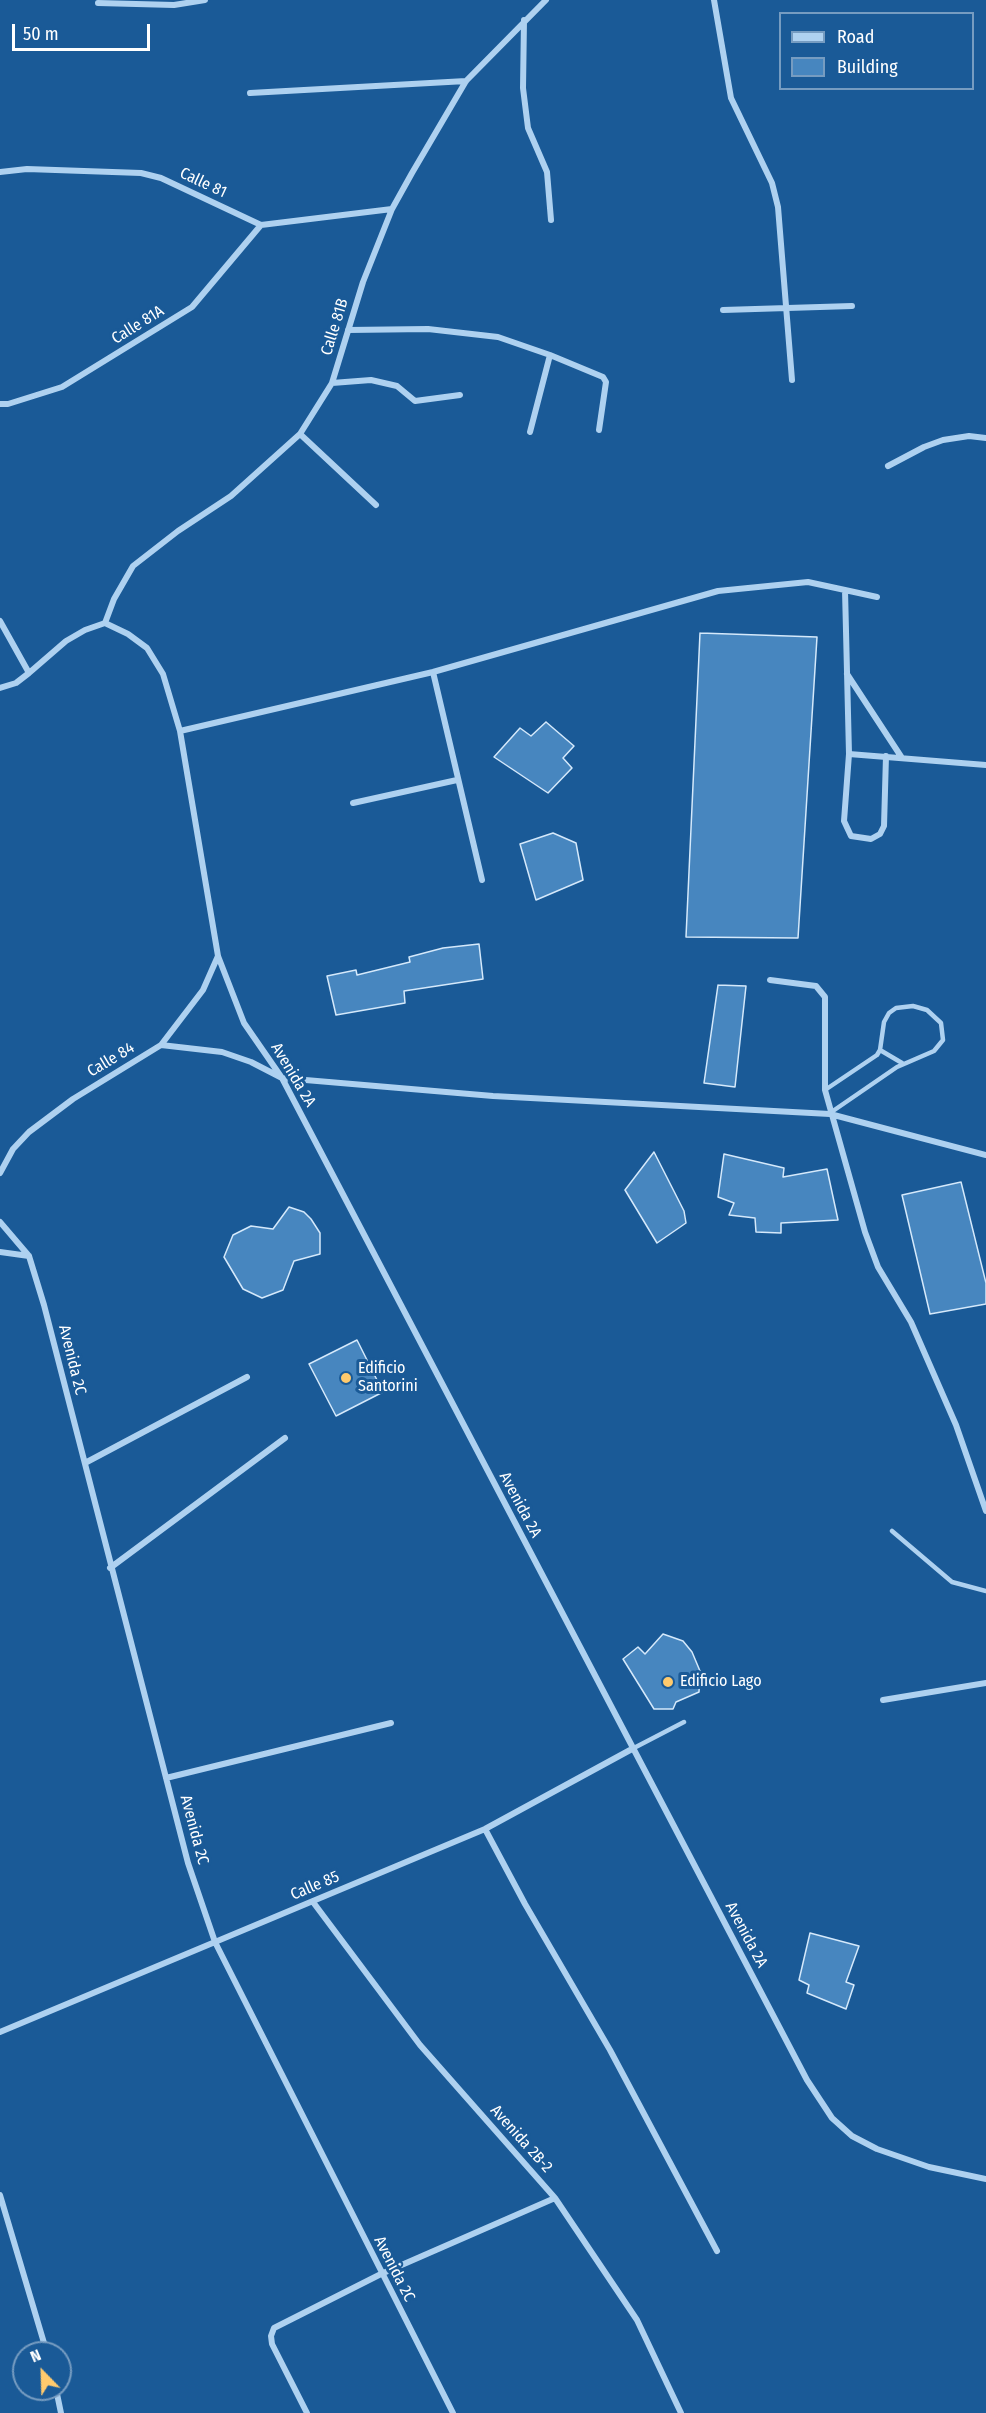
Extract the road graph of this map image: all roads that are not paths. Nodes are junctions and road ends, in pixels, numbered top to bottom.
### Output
1 (205, 0) edge
2 (546, 0) edge
3 (714, 0) edge
4 (98, 3) dead end
5 (524, 20) junction
6 (466, 81) junction
7 (249, 93) dead end
8 (0, 172) edge
9 (392, 209) junction
10 (551, 219) dead end
11 (261, 225) junction
12 (852, 306) dead end
13 (785, 307) junction
14 (723, 310) dead end
15 (348, 330) junction
16 (550, 355) junction
17 (792, 380) dead end
18 (332, 383) junction
19 (460, 395) dead end
20 (0, 404) edge
21 (600, 430) dead end
22 (530, 432) dead end
23 (300, 434) junction
24 (986, 438) edge
25 (888, 466) dead end
26 (376, 505) dead end
27 (845, 590) junction
28 (877, 597) dead end
29 (0, 621) edge
30 (105, 623) junction
31 (433, 672) junction
32 (29, 673) junction
33 (847, 674) junction
34 (0, 688) edge
35 (180, 730) junction
36 (849, 754) junction
37 (886, 756) junction
38 (902, 758) junction
39 (986, 765) edge
40 (457, 780) junction
41 (353, 803) dead end
42 (482, 880) dead end
43 (218, 956) junction
44 (770, 980) dead end
45 (161, 1045) junction
46 (880, 1050) junction
47 (902, 1063) junction
48 (282, 1078) junction
49 (825, 1090) junction
50 (830, 1114) junction
51 (986, 1155) edge
52 (0, 1173) edge
53 (0, 1222) edge
54 (0, 1252) edge
55 (29, 1256) junction
56 (247, 1377) dead end
57 (285, 1438) dead end
58 (85, 1463) junction
59 (986, 1511) edge
60 (892, 1531) dead end
61 (110, 1568) junction
62 (986, 1591) edge
63 (986, 1683) edge
64 (883, 1700) dead end
65 (684, 1722) dead end
66 (391, 1723) dead end
67 (632, 1749) junction
68 (166, 1778) junction
69 (485, 1828) junction
70 (313, 1902) junction
71 (215, 1942) junction
72 (0, 2032) edge
73 (986, 2179) edge
74 (0, 2195) edge
75 (555, 2198) junction
76 (717, 2251) dead end
77 (381, 2274) junction
78 (43, 2341) edge
79 (307, 2413) edge
80 (453, 2413) edge
81 (681, 2413) edge

1 - 4 street
2 - 5 street, Calle 81B
3 - 13 street
5 - 6 street, Calle 81B
5 - 10 street
6 - 7 street
6 - 9 street, Calle 81B
8 - 11 street, Calle 81
9 - 11 street
9 - 15 street, Calle 81B
11 - 20 street, Calle 81A
12 - 13 street
13 - 14 street
13 - 17 street
15 - 16 street
15 - 18 street, Calle 81B
16 - 21 street
16 - 22 street
18 - 19 street
18 - 23 street, Calle 81B
23 - 26 street
23 - 30 street, Calle 81B
24 - 25 street
27 - 28 street
27 - 31 street
27 - 33 street
29 - 32 street
30 - 32 street
30 - 35 street, Avenida 2A
31 - 35 street
31 - 40 street
32 - 34 street
33 - 36 street
33 - 38 street
35 - 43 street, Avenida 2A
36 - 37 street
36 - 37 street
37 - 38 street
38 - 39 street
40 - 41 street
40 - 42 street
43 - 45 street, Calle 84
43 - 48 street, Avenida 2A
44 - 49 street
45 - 48 street
45 - 52 street, Calle 84
46 - 47 lane
46 - 47 lane
46 - 49 lane
47 - 50 lane
48 - 50 street
48 - 67 street, Avenida 2A
49 - 50 street
50 - 51 street
50 - 59 street
53 - 55 street, Avenida 2C
54 - 55 street
55 - 58 street, Avenida 2C
56 - 58 street
57 - 61 street
58 - 61 street, Avenida 2C
60 - 62 lane
61 - 68 street, Avenida 2C
63 - 64 street
65 - 67 lane
66 - 68 street
67 - 69 street, Calle 85
67 - 73 street, Avenida 2A
68 - 71 street, Avenida 2C
69 - 70 street, Calle 85
69 - 76 street
70 - 71 street, Calle 85
70 - 75 street, Avenida 2B-2
71 - 72 street, Calle 85
71 - 77 street, Avenida 2C
74 - 78 street
75 - 77 street
75 - 81 street, Avenida 2B-2
77 - 79 street
77 - 80 street, Avenida 2C

